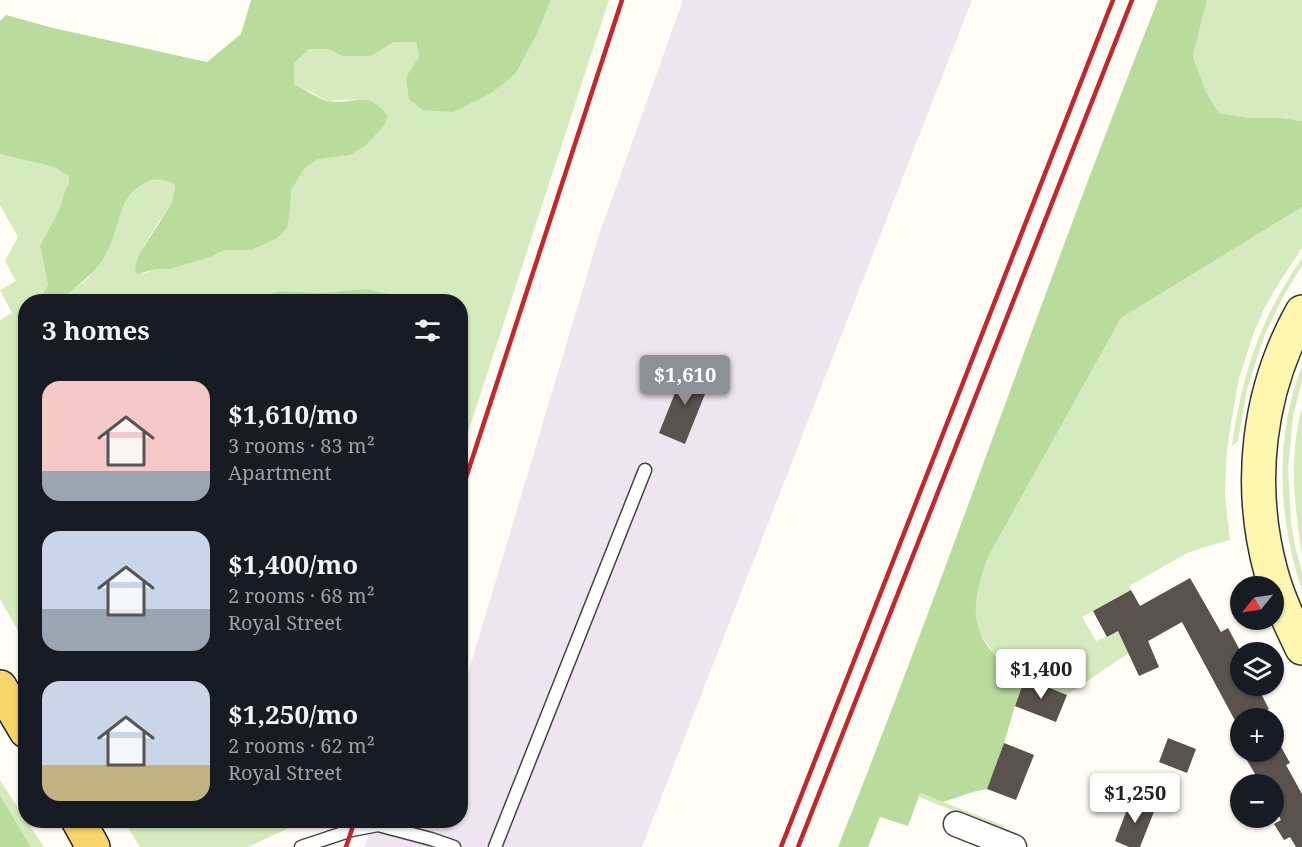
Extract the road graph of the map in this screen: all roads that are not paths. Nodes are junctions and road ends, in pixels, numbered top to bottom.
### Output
1 (1302, 312) edge
2 (645, 470) dead end
3 (1302, 648) edge
4 (0, 687) edge
5 (18, 717) edge
6 (956, 824) dead end
7 (82, 828) edge
8 (362, 828) edge
9 (389, 828) edge
10 (93, 847) edge
11 (301, 847) edge
12 (454, 847) edge
13 (495, 847) edge
14 (1014, 847) edge

1 - 3 street
2 - 13 lane
4 - 5 main road
6 - 14 street
7 - 10 main road
8 - 11 lane
9 - 12 lane

